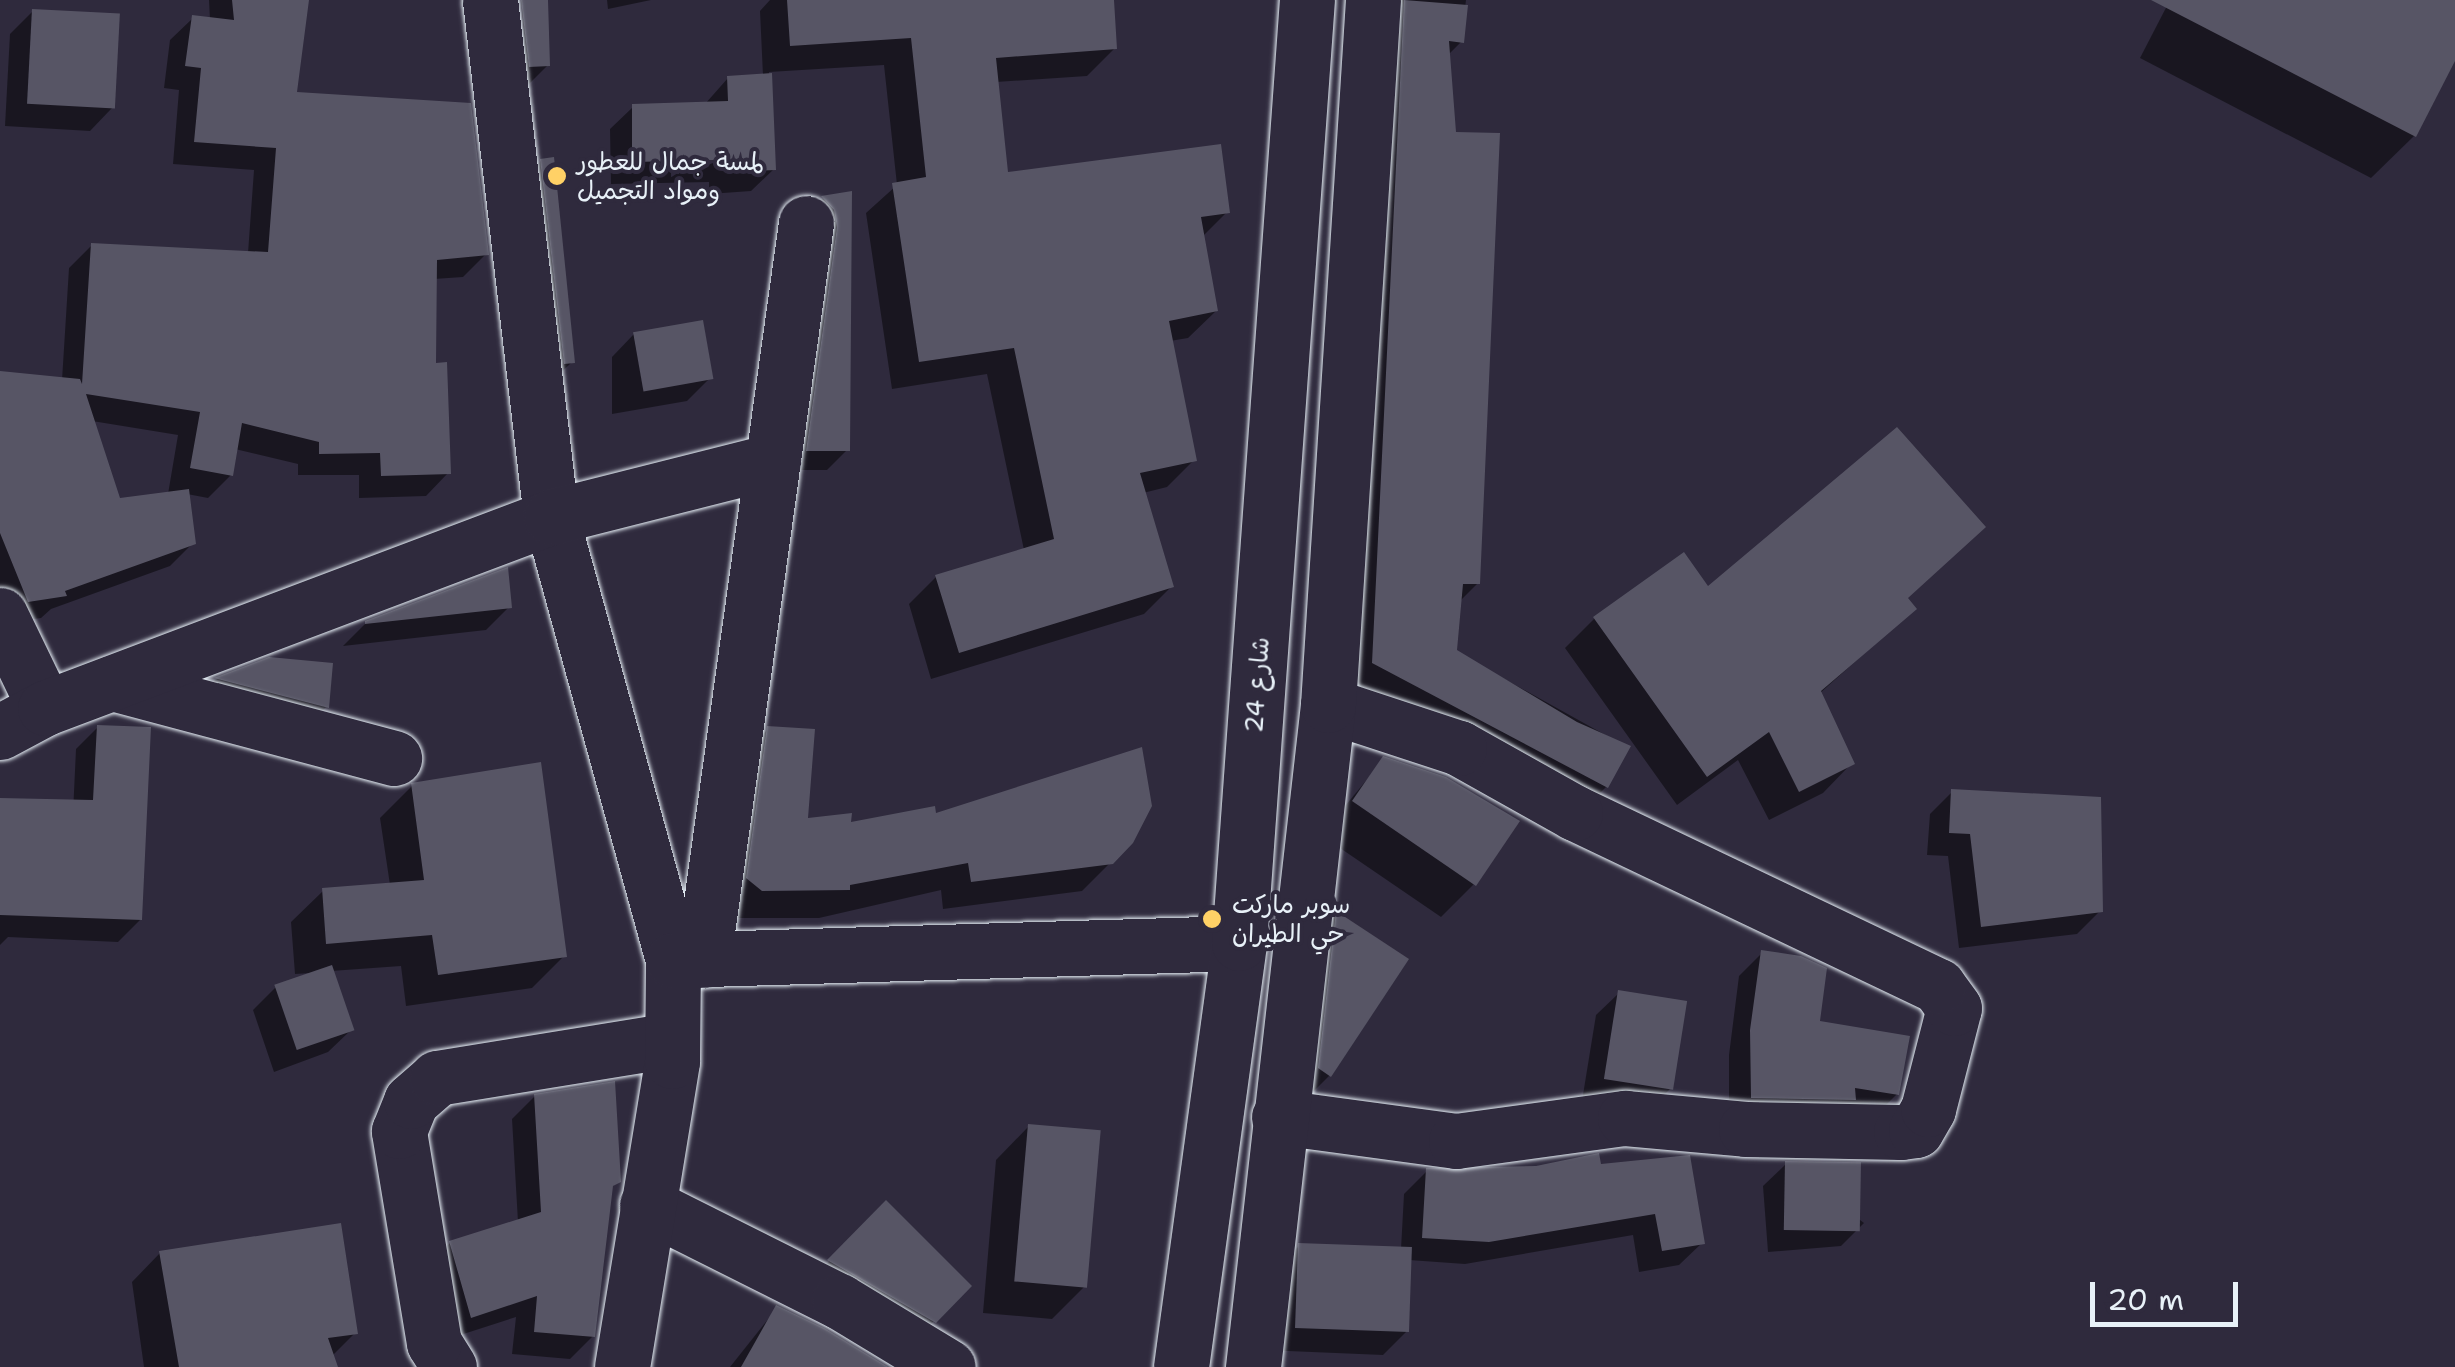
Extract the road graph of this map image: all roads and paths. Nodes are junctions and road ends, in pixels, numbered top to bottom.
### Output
1 (490, 0) edge
2 (1307, 0) edge
3 (1372, 0) edge
4 (806, 223) dead end
5 (773, 461) junction
6 (551, 517) junction
7 (0, 615) edge
8 (112, 683) junction
9 (1328, 705) junction
10 (22, 720) edge
11 (394, 758) dead end
12 (1239, 943) junction
13 (688, 960) junction
14 (672, 1040) junction
15 (1279, 1117) junction
16 (646, 1205) junction
17 (448, 1367) edge
18 (622, 1367) edge
19 (948, 1367) edge
20 (1182, 1367) edge
21 (1253, 1367) edge

1 - 6 street
2 - 12 street, شارع 24
3 - 9 street
4 - 5 street
5 - 6 street
5 - 13 street
6 - 8 street
6 - 13 street
7 - 10 street
8 - 10 street
8 - 11 street
9 - 15 street
9 - 15 street
12 - 13 street
12 - 20 street, شارع 24
13 - 14 street
14 - 16 street
14 - 17 street
15 - 21 street
16 - 18 street
16 - 19 street

